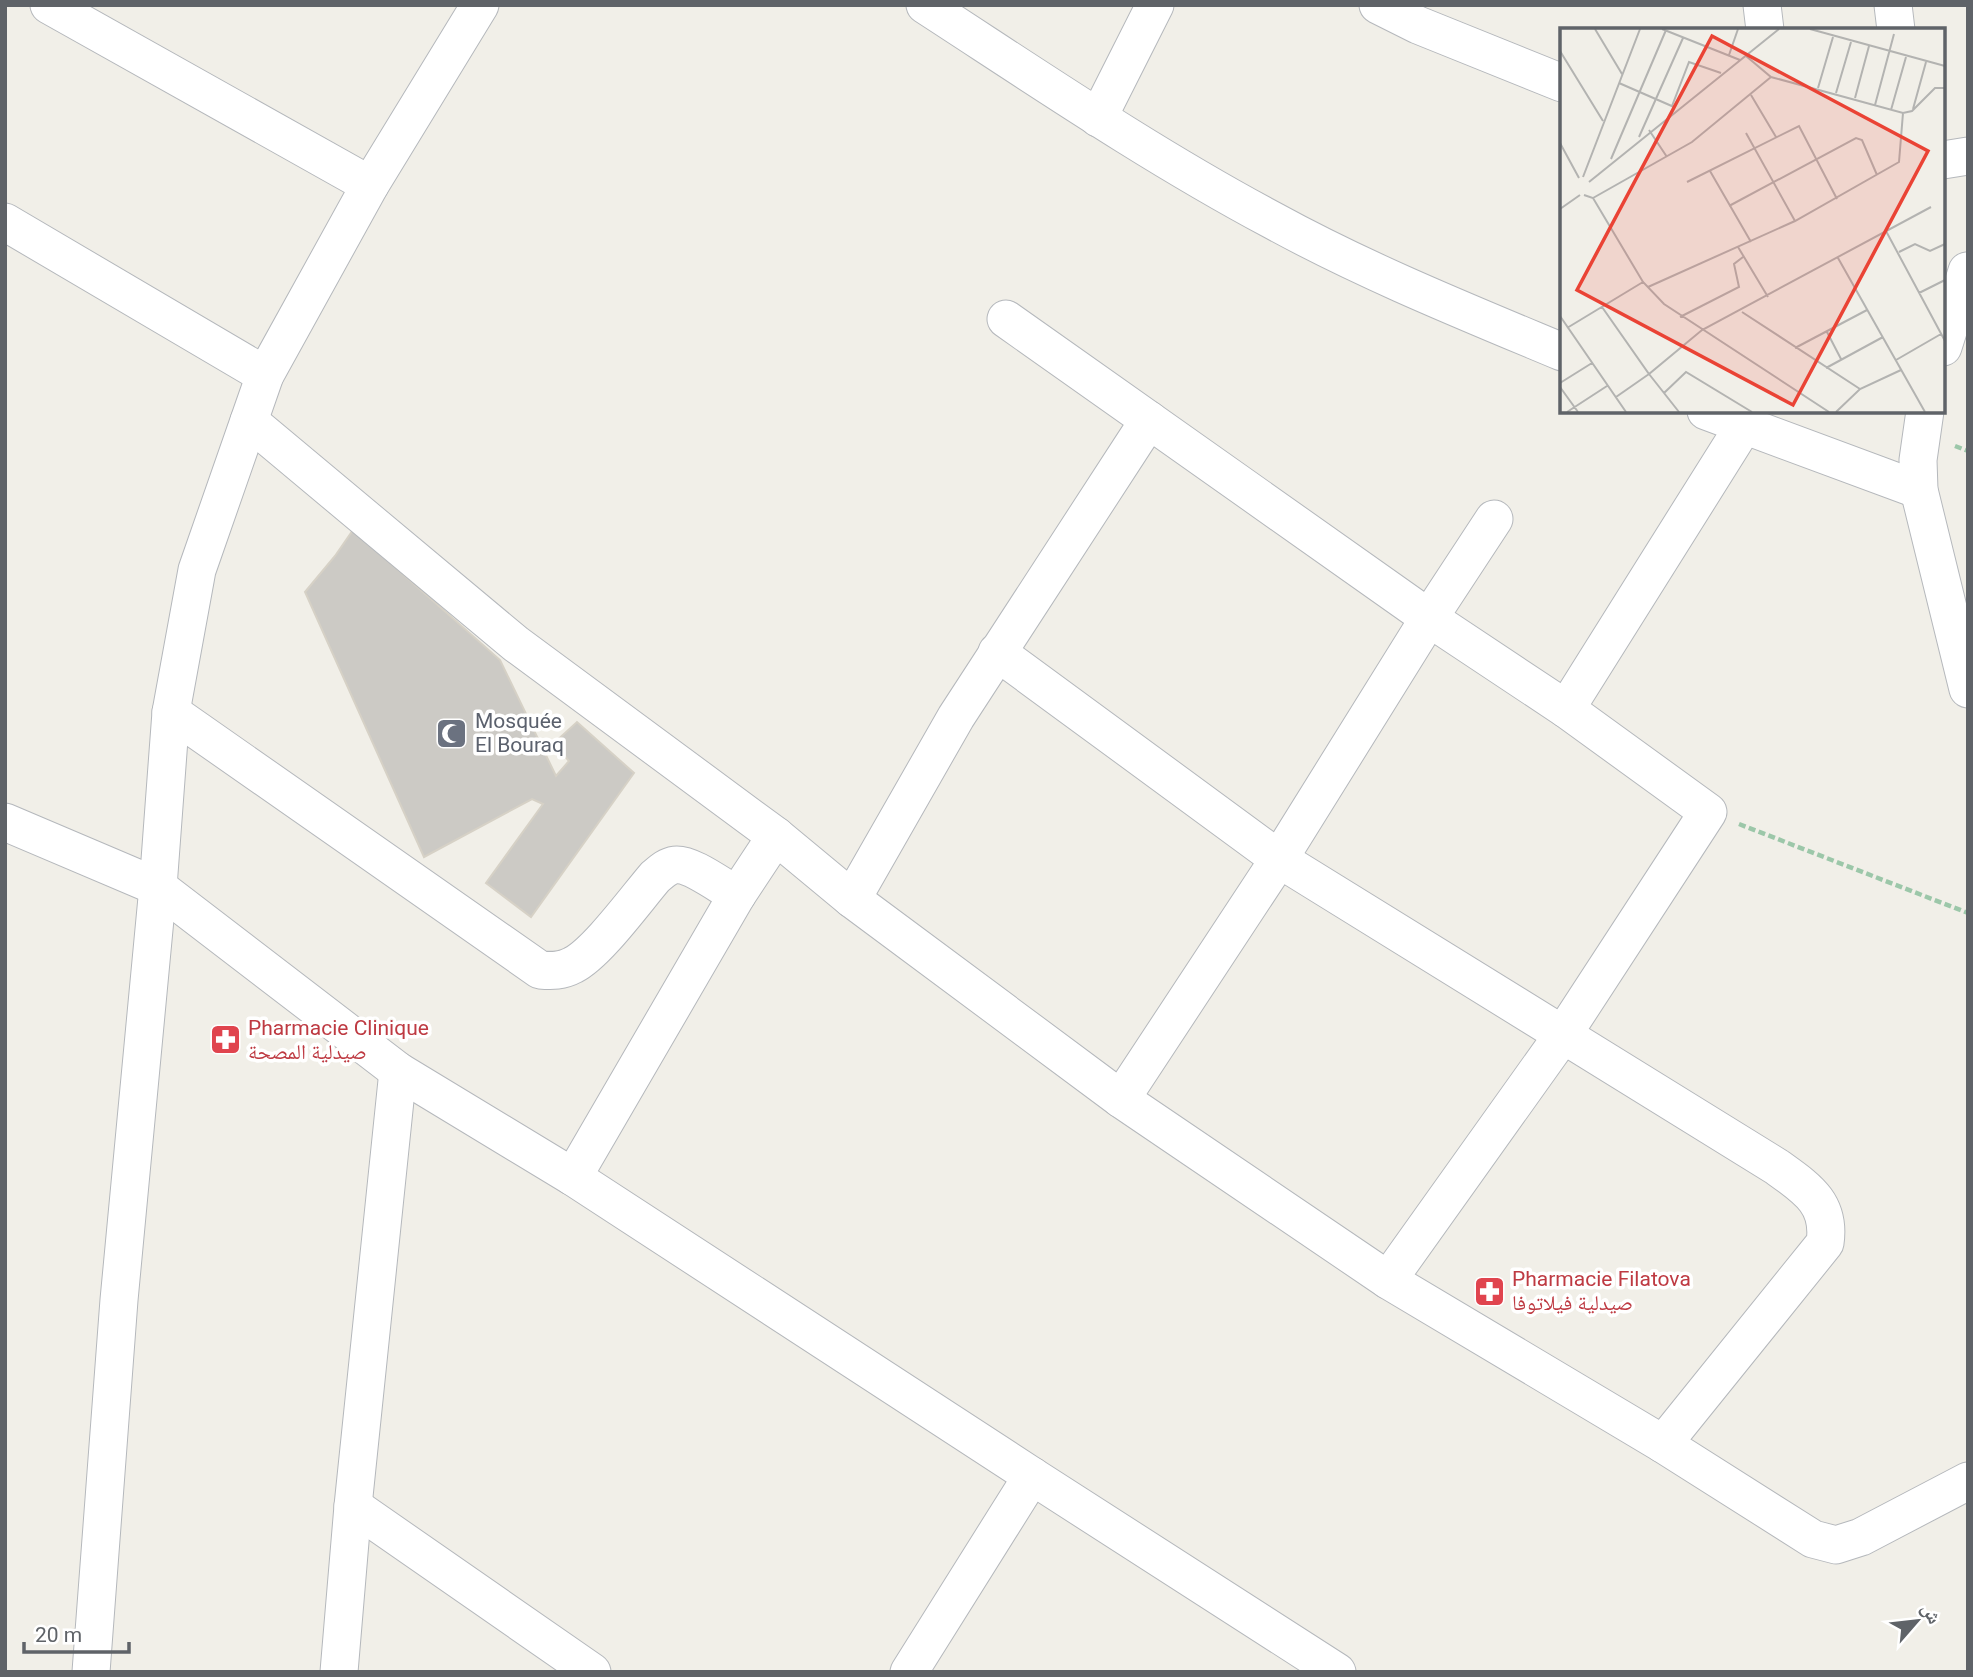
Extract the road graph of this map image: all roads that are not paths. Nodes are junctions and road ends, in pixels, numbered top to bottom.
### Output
1 (49, 5) edge
2 (480, 5) edge
3 (925, 5) edge
4 (1155, 5) edge
5 (1378, 5) edge
6 (1762, 5) edge
7 (1893, 5) edge
8 (1418, 15) edge
9 (1765, 28) edge
10 (1896, 28) edge
11 (1560, 82) edge
12 (1098, 118) junction
13 (1968, 156) edge
14 (1945, 160) edge
15 (370, 185) junction
16 (5, 222) edge
17 (1959, 266) edge
18 (1006, 319) dead end
19 (1945, 337) edge
20 (1560, 351) edge
21 (265, 374) junction
22 (1711, 413) edge
23 (1925, 413) edge
24 (1149, 419) junction
25 (249, 421) junction
26 (1743, 427) junction
27 (1919, 490) junction
28 (1494, 519) dead end
29 (1429, 618) junction
30 (997, 652) junction
31 (1968, 689) edge
32 (1566, 709) junction
33 (171, 712) junction
34 (5, 821) edge
35 (776, 836) junction
36 (1279, 859) junction
37 (158, 887) junction
38 (737, 895) junction
39 (852, 899) junction
40 (1562, 1036) junction
41 (398, 1071) junction
42 (1121, 1099) junction
43 (573, 1177) junction
44 (1388, 1280) junction
45 (1663, 1444) junction
46 (1032, 1476) junction
47 (1968, 1481) edge
48 (353, 1506) junction
49 (544, 1659) edge
50 (91, 1672) edge
51 (339, 1672) edge
52 (592, 1672) edge
53 (909, 1672) edge
54 (1337, 1672) edge

1 - 15 street
2 - 15 street
3 - 12 street
4 - 12 street
5 - 8 street
6 - 9 street
7 - 10 street
8 - 11 street
12 - 20 street
13 - 14 street
15 - 21 street
16 - 21 street
17 - 19 street
18 - 24 street
21 - 25 street
22 - 26 street
23 - 27 street
24 - 29 street
24 - 30 street
25 - 33 street
25 - 35 street
26 - 27 street
26 - 32 street
27 - 31 street
28 - 29 street
29 - 32 street
29 - 36 street
30 - 36 street
30 - 39 street
32 - 40 street
33 - 37 street
33 - 38 street
34 - 37 street
35 - 38 street
35 - 39 street
36 - 40 street
36 - 42 street
37 - 41 street
37 - 50 street
38 - 43 street
39 - 42 street
40 - 44 street
40 - 45 street
41 - 43 street
41 - 48 street
42 - 44 street
43 - 46 street
44 - 45 street
45 - 47 street
46 - 53 street
46 - 54 street
48 - 49 street
48 - 51 street
49 - 52 street

